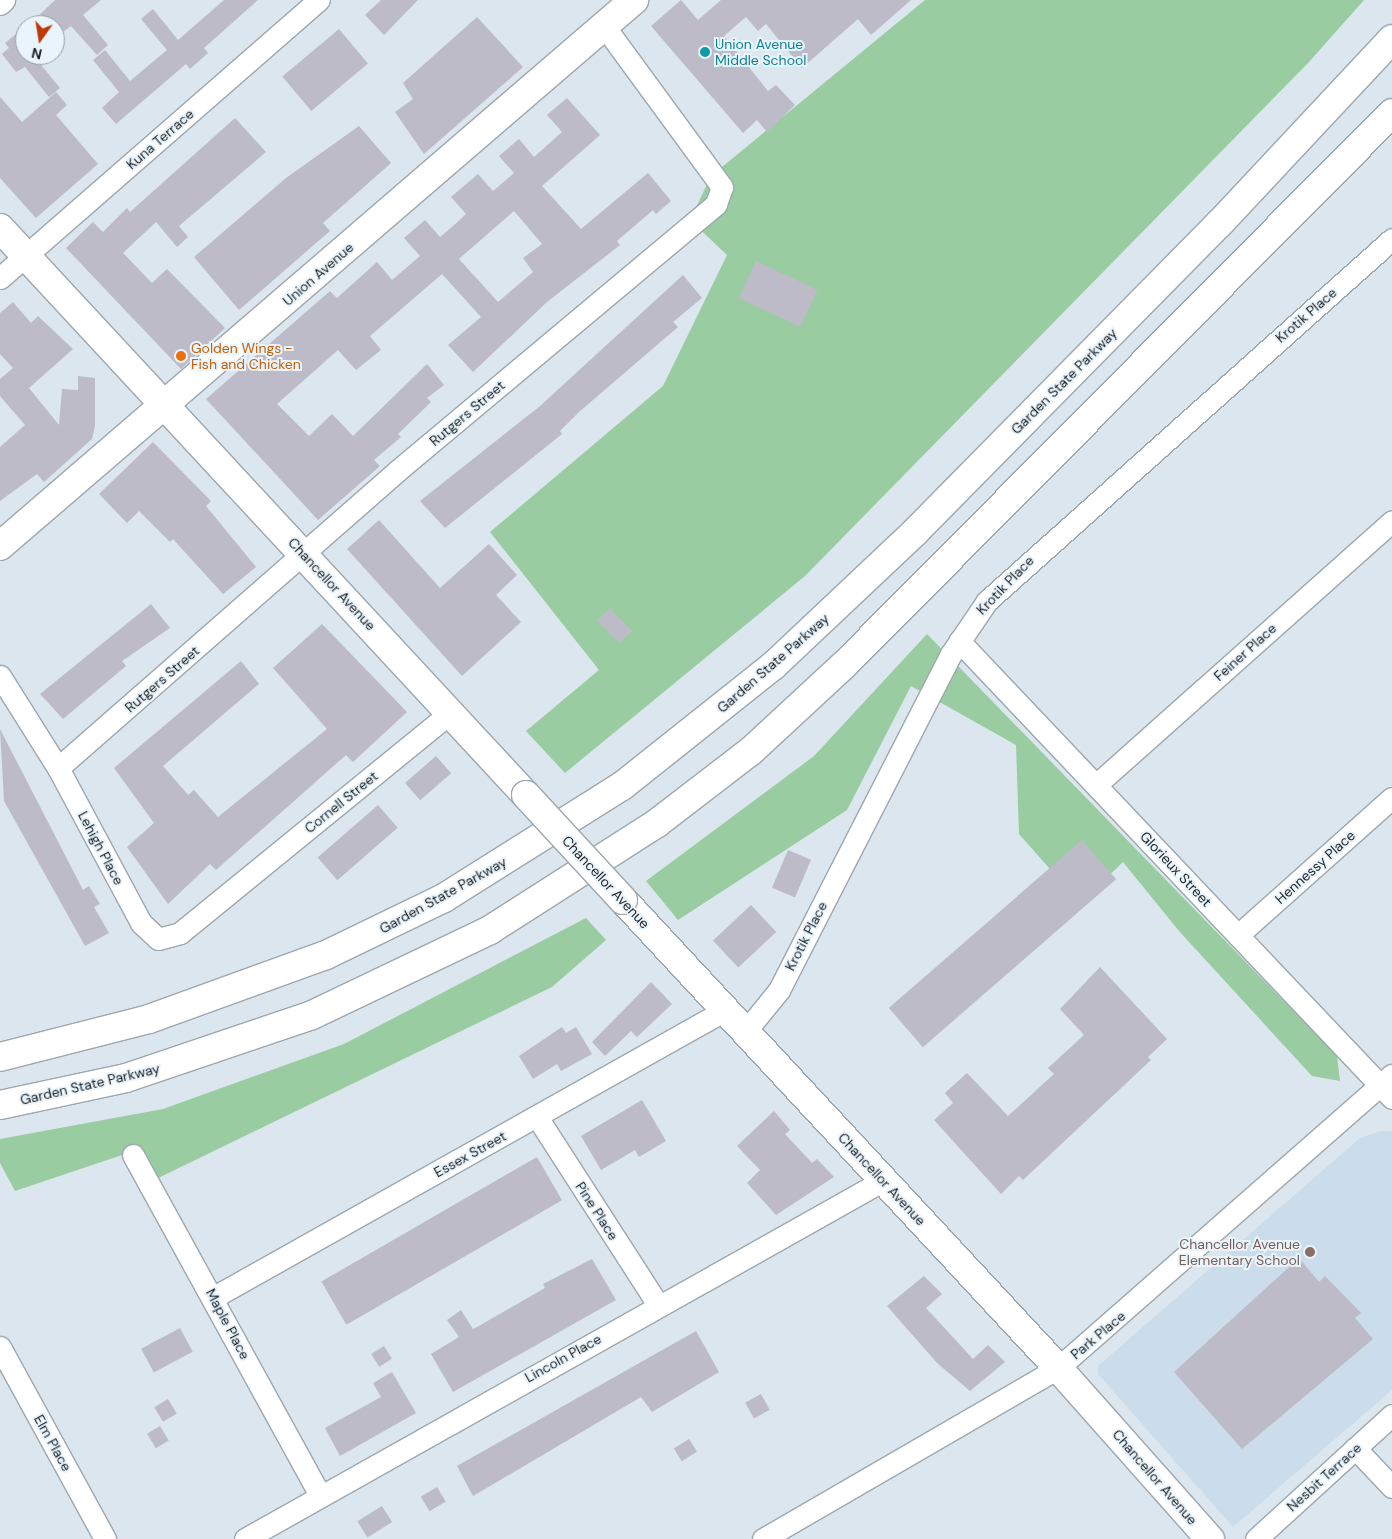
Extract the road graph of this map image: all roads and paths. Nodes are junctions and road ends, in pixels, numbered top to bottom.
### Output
1 (4, 0) edge
2 (319, 0) edge
3 (634, 0) edge
4 (0, 4) edge
5 (607, 15) edge
6 (1392, 39) edge
7 (1392, 113) edge
8 (0, 228) edge
9 (1392, 239) edge
10 (26, 255) junction
11 (0, 278) edge
12 (167, 406) junction
13 (1392, 521) edge
14 (0, 546) edge
15 (305, 555) junction
16 (959, 641) junction
17 (0, 676) edge
18 (450, 713) junction
19 (58, 768) junction
20 (1097, 784) junction
21 (1392, 798) edge
22 (233, 892) joint
23 (1238, 935) junction
24 (725, 1010) junction
25 (745, 1032) junction
26 (0, 1056) edge
27 (1388, 1086) edge
28 (0, 1104) edge
29 (537, 1117) junction
30 (133, 1155) dead end
31 (884, 1180) junction
32 (214, 1297) junction
33 (658, 1305) junction
34 (0, 1346) edge
35 (1058, 1368) junction
36 (1392, 1415) edge
37 (1355, 1448) junction
38 (1392, 1487) edge
39 (319, 1494) junction
40 (105, 1539) edge
41 (245, 1539) edge
42 (763, 1539) edge
43 (1210, 1539) edge
44 (1256, 1539) edge

1 - 4 street
2 - 10 street, Kuna Terrace
3 - 5 main road, Union Avenue
5 - 12 main road, Union Avenue
5 - 15 street, Rutgers Street
6 - 26 main road, Garden State Parkway
7 - 28 main road, Garden State Parkway
8 - 10 main road, Chancellor Avenue
9 - 16 street, Krotik Place
10 - 11 street, Kuna Terrace
10 - 12 main road, Chancellor Avenue
12 - 14 main road, Union Avenue
12 - 15 main road, Chancellor Avenue
13 - 20 street, Feiner Place
15 - 18 main road, Chancellor Avenue
15 - 19 street, Rutgers Street
16 - 20 street, Glorieux Street
16 - 25 street, Krotik Place
17 - 19 street, Lehigh Place
18 - 22 street, Cornell Street
18 - 24 main road, Chancellor Avenue, bridge
19 - 22 street, Lehigh Place
20 - 23 street, Glorieux Street
21 - 23 street, Hennessy Place
23 - 27 street, Glorieux Street
24 - 25 main road, Chancellor Avenue
24 - 29 street, Essex Street
25 - 31 main road, Chancellor Avenue
27 - 35 street, Park Place
29 - 32 street, Essex Street
29 - 33 street, Pine Place
30 - 32 street, Maple Place
31 - 33 street, Lincoln Place
31 - 35 main road, Chancellor Avenue
32 - 39 street, Maple Place
33 - 39 street, Lincoln Place
34 - 40 street, Elm Place
35 - 42 street, Park Place
35 - 43 main road, Chancellor Avenue
36 - 37 street, Nesbit Terrace
37 - 38 street
37 - 44 street, Nesbit Terrace
39 - 41 street, Lincoln Place

